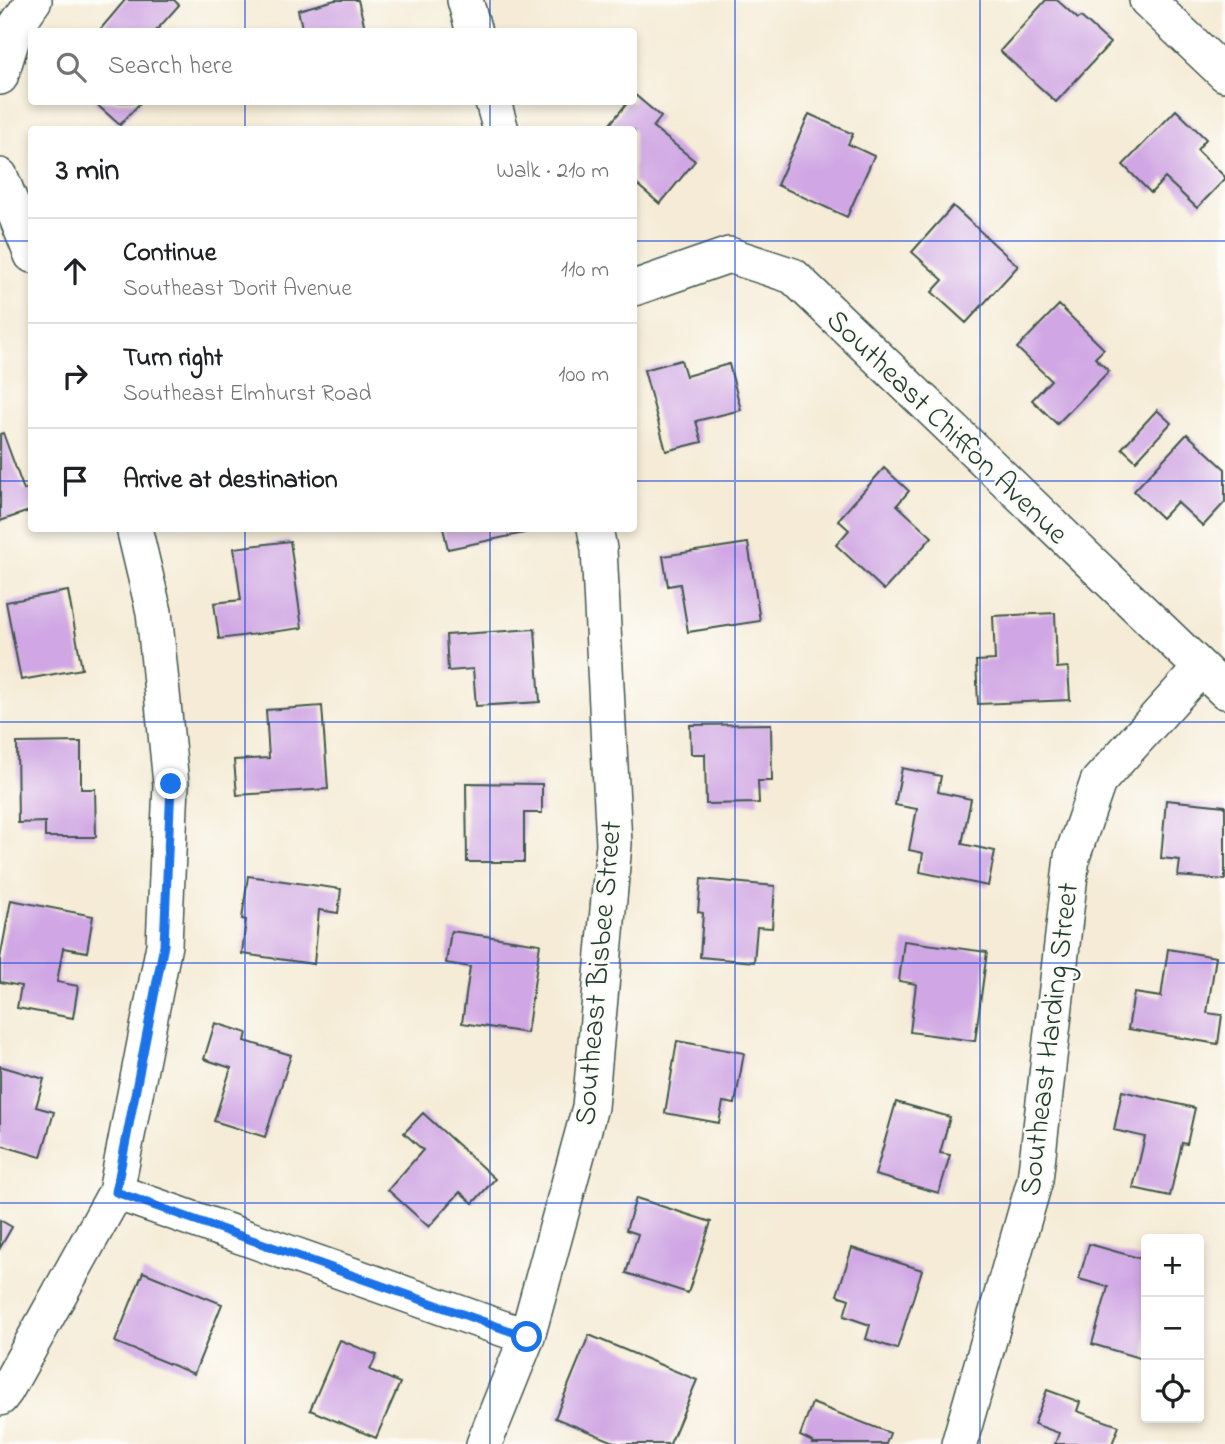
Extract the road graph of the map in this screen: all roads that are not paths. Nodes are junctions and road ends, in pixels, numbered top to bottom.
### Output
1 (465, 0) edge
2 (1147, 0) edge
3 (17, 15) edge
4 (473, 28) edge
5 (1225, 74) edge
6 (0, 77) edge
7 (494, 105) edge
8 (500, 126) edge
9 (0, 176) edge
10 (28, 245) edge
11 (637, 287) edge
12 (135, 532) edge
13 (596, 532) edge
14 (1213, 680) edge
15 (116, 1192) junction
16 (527, 1337) junction
17 (0, 1398) edge
18 (484, 1444) edge
19 (959, 1444) edge

1 - 4 street
2 - 5 street
3 - 6 street
7 - 8 street
9 - 10 street
11 - 14 street, Southeast Chiffon Avenue
12 - 15 street
13 - 16 street, Southeast Bisbee Street
14 - 19 street, Southeast Harding Street
15 - 16 street
15 - 17 street
16 - 18 street, Southeast Bisbee Street

